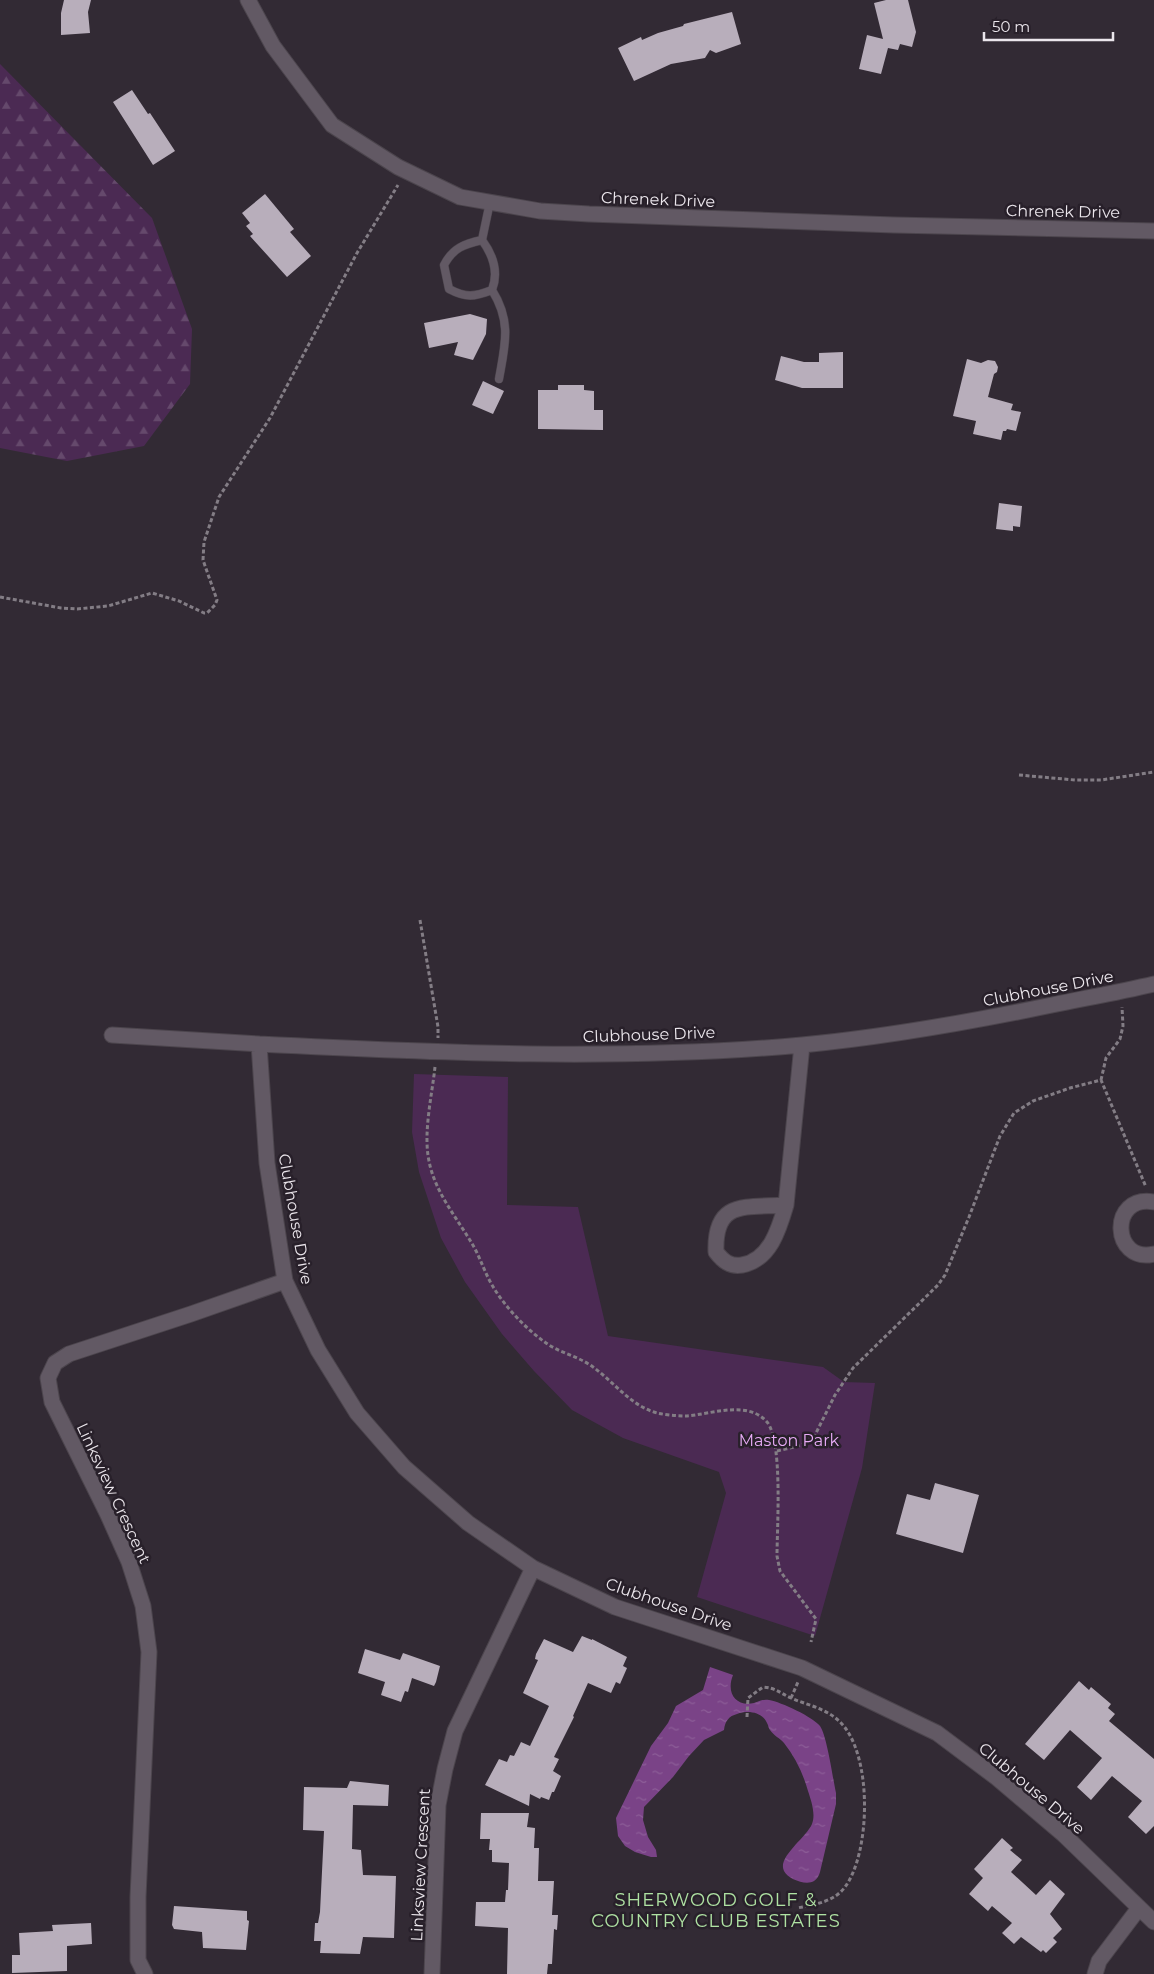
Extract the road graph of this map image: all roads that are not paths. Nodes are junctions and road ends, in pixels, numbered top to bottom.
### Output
1 (248, 0) edge
2 (490, 202) junction
3 (1154, 231) edge
4 (482, 240) junction
5 (492, 290) junction
6 (499, 380) dead end
7 (1154, 984) edge
8 (112, 1035) dead end
9 (259, 1044) junction
10 (802, 1045) junction
11 (1153, 1201) edge
12 (786, 1205) junction
13 (1154, 1254) edge
14 (285, 1280) junction
15 (534, 1568) junction
16 (1139, 1908) junction
17 (1154, 1922) edge
18 (145, 1974) edge
19 (432, 1974) edge
20 (1095, 1974) edge

1 - 2 street, Chrenek Drive
2 - 3 street, Chrenek Drive
2 - 4 lane
4 - 5 lane
4 - 5 lane
5 - 6 lane
7 - 10 street, Clubhouse Drive
8 - 9 street
9 - 10 street, Clubhouse Drive
9 - 14 street, Clubhouse Drive
10 - 12 street
11 - 13 street
12 - 12 street
14 - 15 street, Clubhouse Drive
14 - 18 street, Linksview Crescent
15 - 16 street, Clubhouse Drive
15 - 19 street, Linksview Crescent
16 - 17 street, Clubhouse Drive
16 - 20 street

